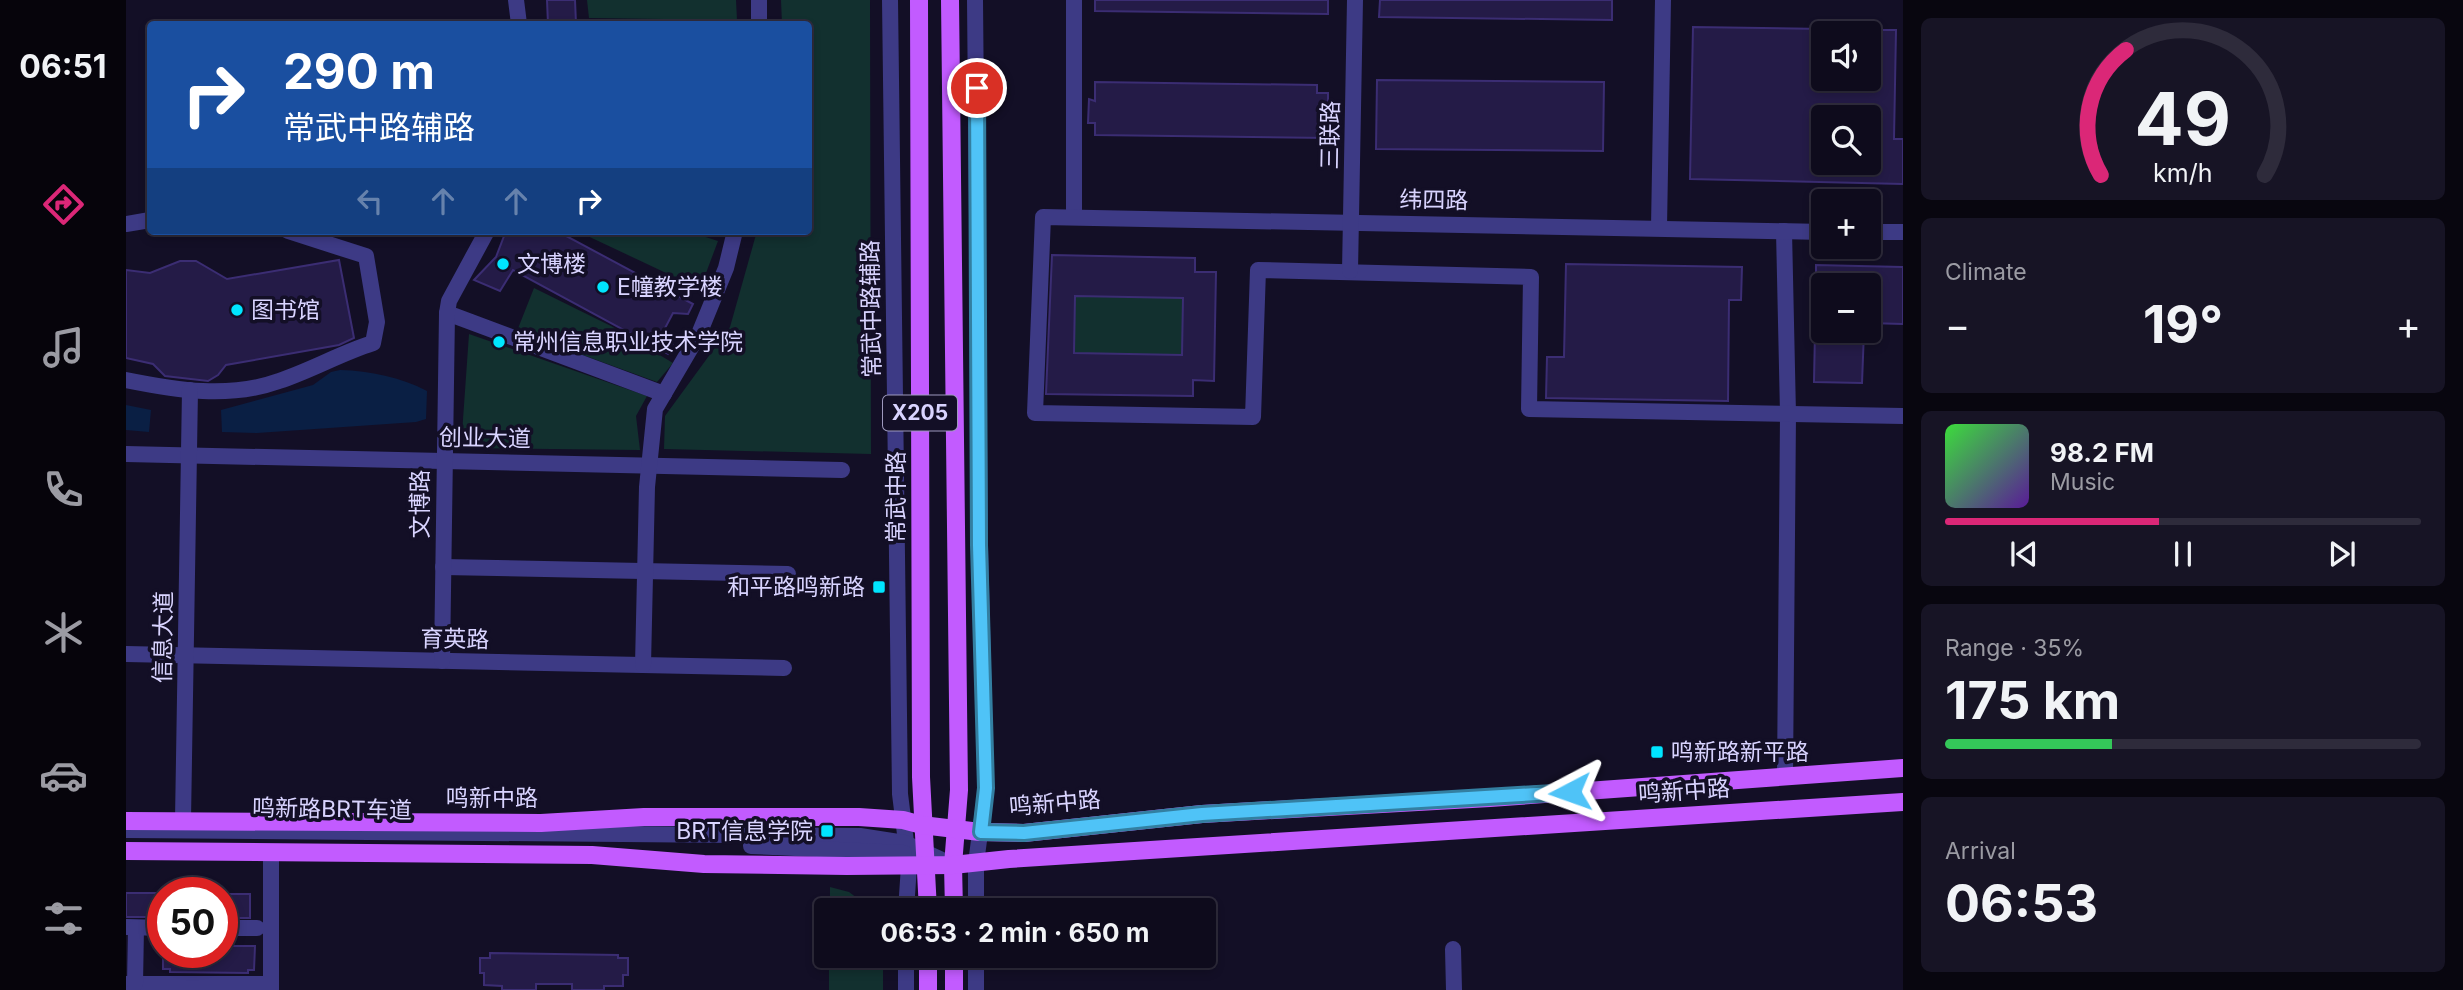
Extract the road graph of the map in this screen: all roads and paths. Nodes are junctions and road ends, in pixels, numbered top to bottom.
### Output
1 (516, 0) edge
2 (759, 0) edge
3 (890, 0) edge
4 (919, 0) edge
5 (950, 0) edge
6 (975, 0) edge
7 (1074, 0) edge
8 (1355, 0) edge
9 (1663, 0) edge
10 (519, 21) edge
11 (759, 21) edge
12 (1074, 217) junction
13 (147, 220) edge
14 (1351, 221) junction
15 (126, 223) edge
16 (1660, 227) junction
17 (1784, 231) junction
18 (1811, 232) edge
19 (1881, 232) edge
20 (1903, 232) edge
21 (300, 235) edge
22 (485, 235) edge
23 (734, 235) edge
24 (1350, 271) junction
25 (447, 313) junction
26 (126, 380) edge
27 (190, 390) junction
28 (664, 394) junction
29 (1788, 414) junction
30 (1903, 416) edge
31 (126, 454) edge
32 (190, 455) junction
33 (443, 460) junction
34 (649, 465) junction
35 (842, 470) dead end
36 (443, 567) junction
37 (645, 571) junction
38 (788, 574) dead end
39 (126, 654) edge
40 (186, 656) junction
41 (442, 661) junction
42 (643, 666) junction
43 (784, 668) dead end
44 (1903, 768) edge
45 (1784, 777) junction
46 (1903, 802) edge
47 (183, 820) junction
48 (903, 820) junction
49 (126, 821) edge
50 (922, 825) junction
51 (956, 829) junction
52 (126, 830) edge
53 (981, 832) junction
54 (126, 839) edge
55 (126, 851) edge
56 (271, 852) junction
57 (907, 854) junction
58 (927, 858) junction
59 (976, 863) junction
60 (953, 865) junction
61 (928, 883) junction
62 (906, 898) edge
63 (928, 898) edge
64 (954, 898) edge
65 (976, 898) edge
66 (131, 927) edge
67 (238, 928) edge
68 (257, 928) dead end
69 (1453, 949) dead end
70 (906, 968) edge
71 (928, 968) edge
72 (954, 968) edge
73 (976, 968) edge
74 (131, 984) edge
75 (271, 987) edge
76 (906, 990) edge
77 (928, 990) edge
78 (954, 990) edge
79 (976, 990) edge
80 (1454, 990) edge

1 - 10 street
2 - 11 street
3 - 48 street, 常武中路辅路
4 - 50 main road, 常武中路 / X205
5 - 51 main road, X205
6 - 53 street
7 - 12 street
8 - 14 street, 三联路
9 - 16 street
12 - 14 street, 纬四路
12 - 24 street, 纬四路
13 - 15 street
14 - 16 street, 纬四路
14 - 24 street, 三联路
16 - 17 street, 纬四路
17 - 18 street, 纬四路
17 - 29 street
19 - 20 street
21 - 27 street
22 - 25 street, 文博路
23 - 28 street
24 - 29 street
25 - 28 street
25 - 33 street, 文博路
26 - 27 street
27 - 32 street, 信息大道
28 - 34 street
29 - 30 street
29 - 45 street
31 - 32 street, 创业大道
32 - 33 street, 创业大道
32 - 40 street, 信息大道
33 - 34 street, 创业大道
33 - 36 street, 文博路
34 - 35 street, 创业大道
34 - 37 street
36 - 37 street
36 - 41 street, 文博路
37 - 38 street
37 - 42 street
39 - 40 street, 育英路
40 - 41 street, 育英路
40 - 47 street, 信息大道
41 - 42 street, 育英路
42 - 43 street, 育英路
44 - 45 main road, 鸣新中路
45 - 53 main road, 鸣新中路
46 - 59 main road, 鸣新中路
47 - 48 main road, 鸣新中路
47 - 49 main road, 鸣新中路
48 - 50 main road, 鸣新中路
48 - 57 street, 常武中路辅路
50 - 51 main road, 鸣新中路
50 - 58 main road, 常武中路 / X205
51 - 53 main road, 鸣新中路
51 - 60 main road, X205
52 - 57 street, 鸣新路BRT车道
53 - 59 street
53 - 60 main road
54 - 57 street, 鸣新路BRT车道
55 - 56 main road, 鸣新中路
56 - 57 main road, 鸣新中路
56 - 75 street
57 - 58 main road, 鸣新中路
57 - 61 main road
57 - 62 street, 常武中路辅路
58 - 60 main road, 鸣新中路
58 - 61 main road, 常武中路 / X205
59 - 60 main road, 鸣新中路
59 - 65 street
60 - 64 main road, X205
61 - 63 main road, 常武中路 / X205
66 - 74 street
67 - 68 street
69 - 80 street
70 - 76 street
71 - 77 main road
72 - 78 main road
73 - 79 street
74 - 75 street

